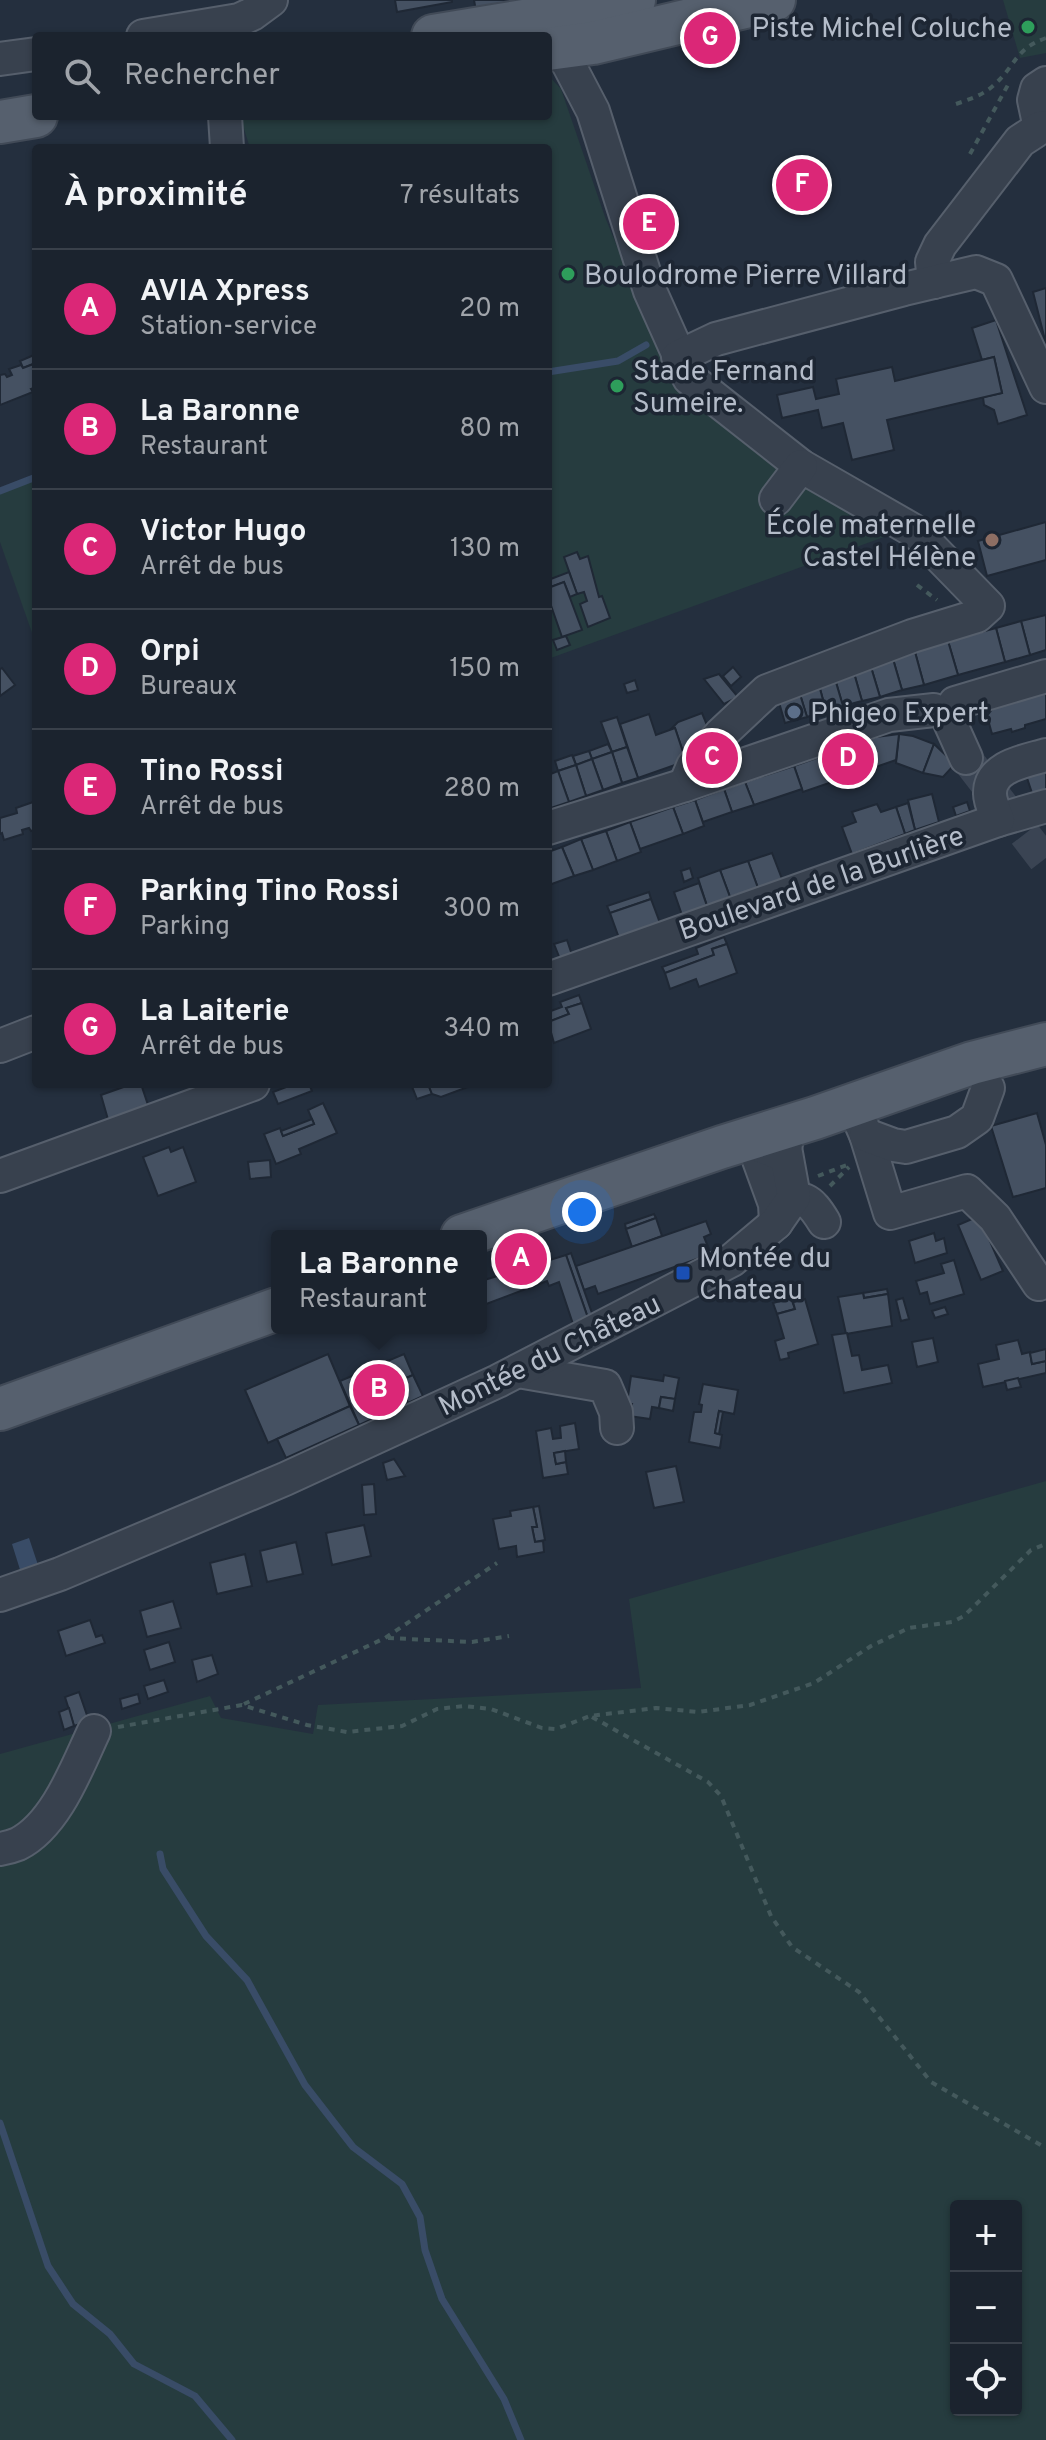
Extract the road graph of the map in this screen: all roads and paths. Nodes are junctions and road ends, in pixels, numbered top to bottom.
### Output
1 (271, 0) edge
2 (634, 0) edge
3 (774, 0) edge
4 (167, 32) edge
5 (568, 38) edge
6 (1046, 38) edge
7 (32, 55) edge
8 (0, 59) edge
9 (1010, 81) dead end
10 (1046, 83) edge
11 (956, 104) dead end
12 (32, 117) edge
13 (225, 120) edge
14 (0, 122) edge
15 (1043, 127) edge
16 (227, 144) edge
17 (970, 154) dead end
18 (934, 282) junction
19 (678, 357) junction
20 (1046, 387) edge
21 (801, 466) junction
22 (776, 499) dead end
23 (917, 585) dead end
24 (942, 604) dead end
25 (1046, 676) edge
26 (946, 710) junction
27 (1046, 755) edge
28 (966, 758) tunnel mouth
29 (685, 785) junction
30 (1046, 806) edge
31 (998, 820) junction
32 (552, 827) edge
33 (552, 978) edge
34 (32, 1034) edge
35 (1046, 1044) edge
36 (0, 1046) edge
37 (1046, 1072) edge
38 (242, 1088) edge
39 (849, 1122) junction
40 (0, 1176) edge
41 (786, 1183) junction
42 (487, 1232) edge
43 (487, 1243) edge
44 (1031, 1247) edge
45 (1039, 1284) dead end
46 (271, 1311) edge
47 (518, 1371) junction
48 (0, 1409) edge
49 (617, 1428) dead end
50 (1046, 1544) edge
51 (497, 1563) dead end
52 (0, 1595) edge
53 (509, 1636) dead end
54 (385, 1638) junction
55 (242, 1705) junction
56 (590, 1716) junction
57 (94, 1731) joint
58 (0, 1849) edge
59 (1046, 2148) edge

1 - 4 street
2 - 5 main road
3 - 5 main road
5 - 19 street
6 - 11 path
7 - 8 street
9 - 17 path
10 - 15 street
12 - 14 main road
13 - 16 street
15 - 18 street
18 - 19 street
18 - 20 street
19 - 21 street
21 - 22 street
21 - 29 street
23 - 24 path
25 - 26 street
26 - 28 street
26 - 29 street
27 - 31 street, Boulevard de la Burlière
29 - 32 street
30 - 31 street
31 - 33 street, Boulevard de la Burlière
34 - 36 street
35 - 39 main road
37 - 39 main road
38 - 40 street
39 - 41 main road
39 - 44 street
41 - 41 path
41 - 42 main road
41 - 43 main road
41 - 47 street, Montée du Château
44 - 45 street
46 - 48 main road
47 - 49 street
47 - 52 street, Montée du Château
50 - 56 path
51 - 54 path
53 - 54 path
54 - 55 path
55 - 56 path
55 - 57 path
56 - 59 path
57 - 58 street

